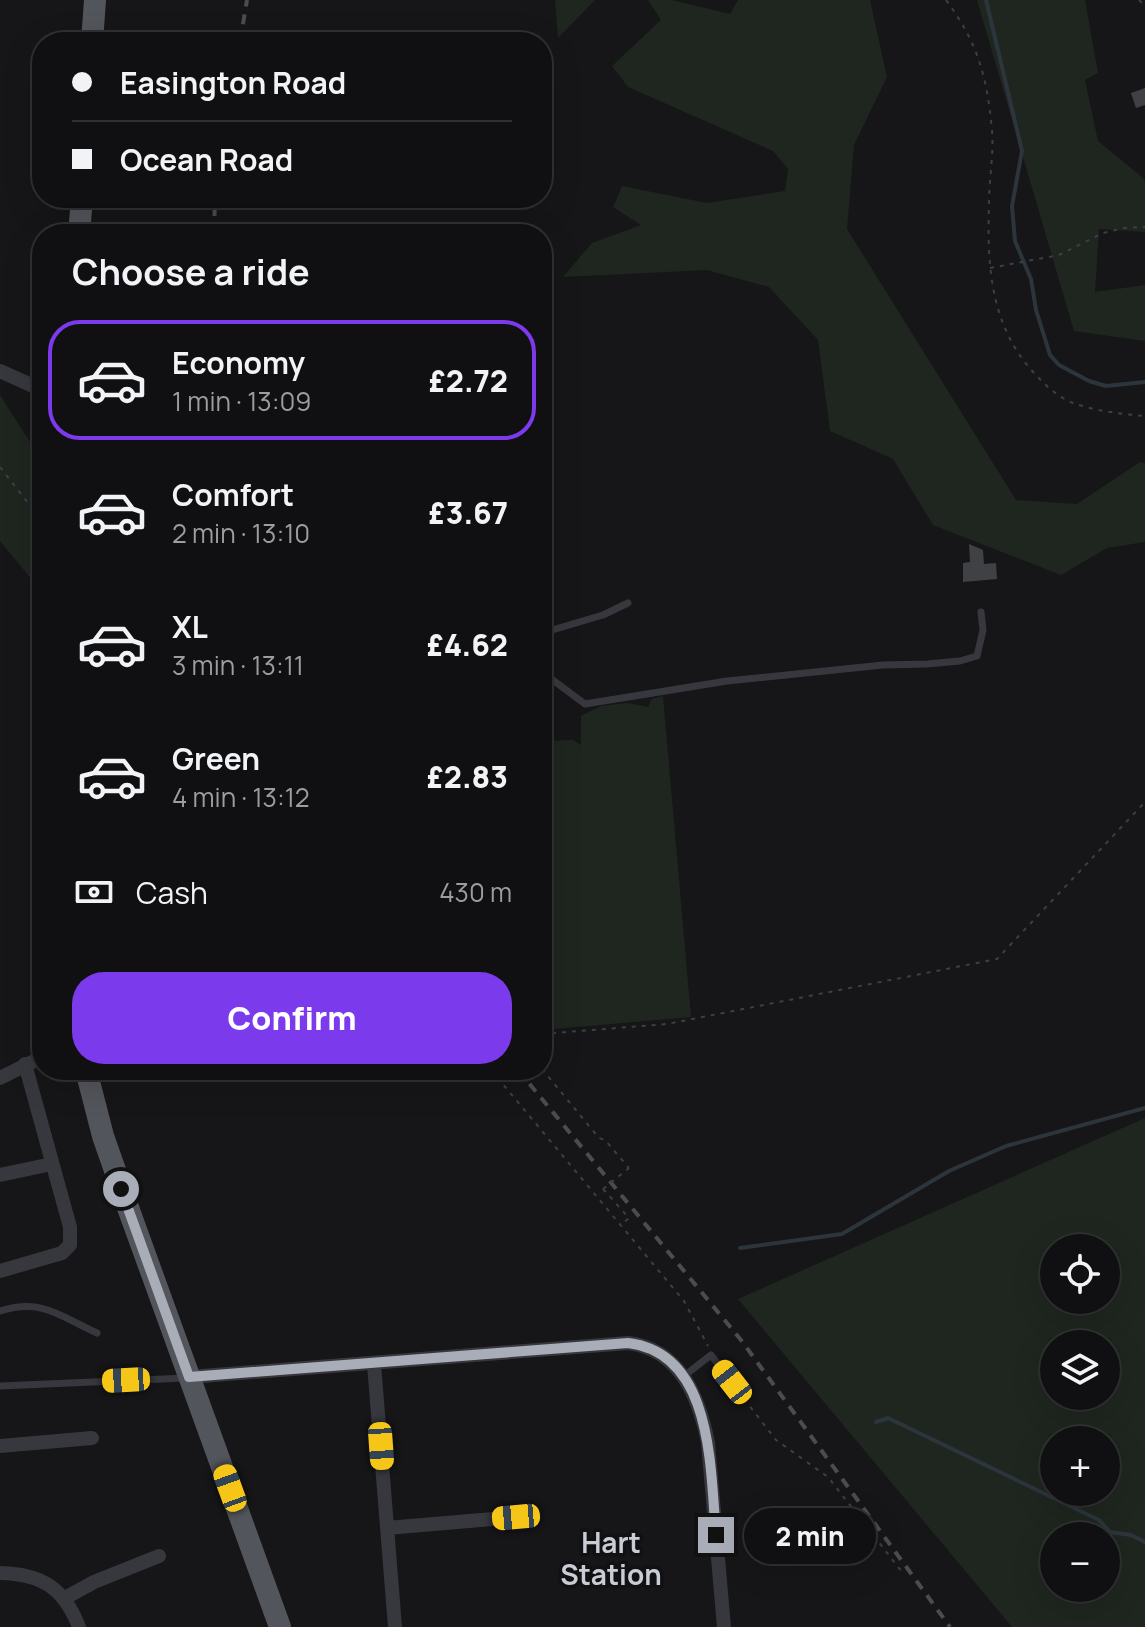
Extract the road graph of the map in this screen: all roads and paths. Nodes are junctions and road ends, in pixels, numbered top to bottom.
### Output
1 (95, 0) edge
2 (946, 0) edge
3 (1139, 0) edge
4 (1145, 6) edge
5 (93, 32) edge
6 (1145, 227) edge
7 (989, 268) junction
8 (0, 371) edge
9 (32, 385) edge
10 (1145, 416) edge
11 (0, 467) edge
12 (32, 508) edge
13 (628, 603) dead end
14 (981, 612) dead end
15 (552, 630) edge
16 (552, 679) edge
17 (1145, 802) edge
18 (552, 1033) edge
19 (32, 1061) edge
20 (25, 1064) junction
21 (0, 1078) edge
22 (89, 1080) edge
23 (499, 1080) edge
24 (551, 1080) edge
25 (52, 1164) junction
26 (0, 1175) edge
27 (622, 1225) junction
28 (0, 1271) edge
29 (0, 1311) edge
30 (97, 1333) dead end
31 (711, 1355) junction
32 (374, 1364) junction
33 (684, 1376) junction
34 (189, 1377) junction
35 (732, 1382) joint
36 (0, 1386) edge
37 (92, 1438) dead end
38 (0, 1446) edge
39 (516, 1517) dead end
40 (387, 1528) junction
41 (159, 1556) dead end
42 (902, 1572) dead end
43 (0, 1573) edge
44 (65, 1598) junction
45 (79, 1627) edge
46 (280, 1627) edge
47 (395, 1627) edge
48 (724, 1627) edge

1 - 5 main road
2 - 7 path
3 - 4 path
6 - 7 path
7 - 10 path
8 - 9 street
11 - 12 path
13 - 15 lane
14 - 16 lane
17 - 18 path
19 - 20 street
20 - 21 street
20 - 25 street
22 - 34 main road
23 - 27 path
24 - 27 path, bridge
25 - 26 street
25 - 28 street
27 - 31 path
29 - 30 lane
31 - 33 lane
31 - 35 lane
32 - 33 street
32 - 34 street
32 - 40 street
33 - 48 street
34 - 36 lane
34 - 46 main road
35 - 42 path
37 - 38 street
39 - 40 street
40 - 47 street
41 - 44 street
43 - 44 street
44 - 45 street

